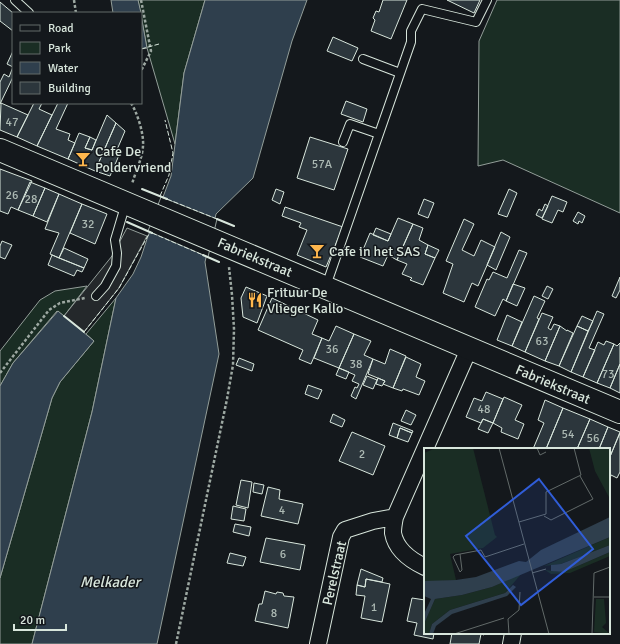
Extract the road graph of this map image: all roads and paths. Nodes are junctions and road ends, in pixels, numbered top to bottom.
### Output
1 (15, 0) edge
2 (74, 0) edge
3 (141, 0) edge
4 (487, 0) edge
5 (28, 12) edge
6 (76, 12) edge
7 (363, 59) dead end
8 (142, 69) edge
9 (400, 73) junction
10 (132, 104) edge
11 (379, 134) junction
12 (343, 142) dead end
13 (0, 150) edge
14 (130, 204) junction
15 (228, 245) junction
16 (325, 286) junction
17 (96, 296) joint
18 (469, 349) junction
19 (0, 373) edge
20 (620, 412) edge
21 (425, 448) edge
22 (424, 451) edge
23 (395, 517) junction
24 (424, 565) edge
25 (513, 634) edge
26 (176, 644) edge
27 (318, 644) edge
28 (511, 644) edge

1 - 5 lane
2 - 6 path
3 - 8 path
4 - 9 lane
7 - 9 lane
9 - 11 lane
10 - 14 path
11 - 12 lane
11 - 16 lane
13 - 14 main road, Fabriekstraat
14 - 15 main road, Fabriekstraat
14 - 17 lane
15 - 16 main road, Fabriekstraat
15 - 26 path
16 - 18 main road, Fabriekstraat
17 - 19 path
18 - 20 main road, Fabriekstraat
18 - 21 street
22 - 23 street
23 - 24 street
23 - 27 street, Perelstraat
25 - 28 street

